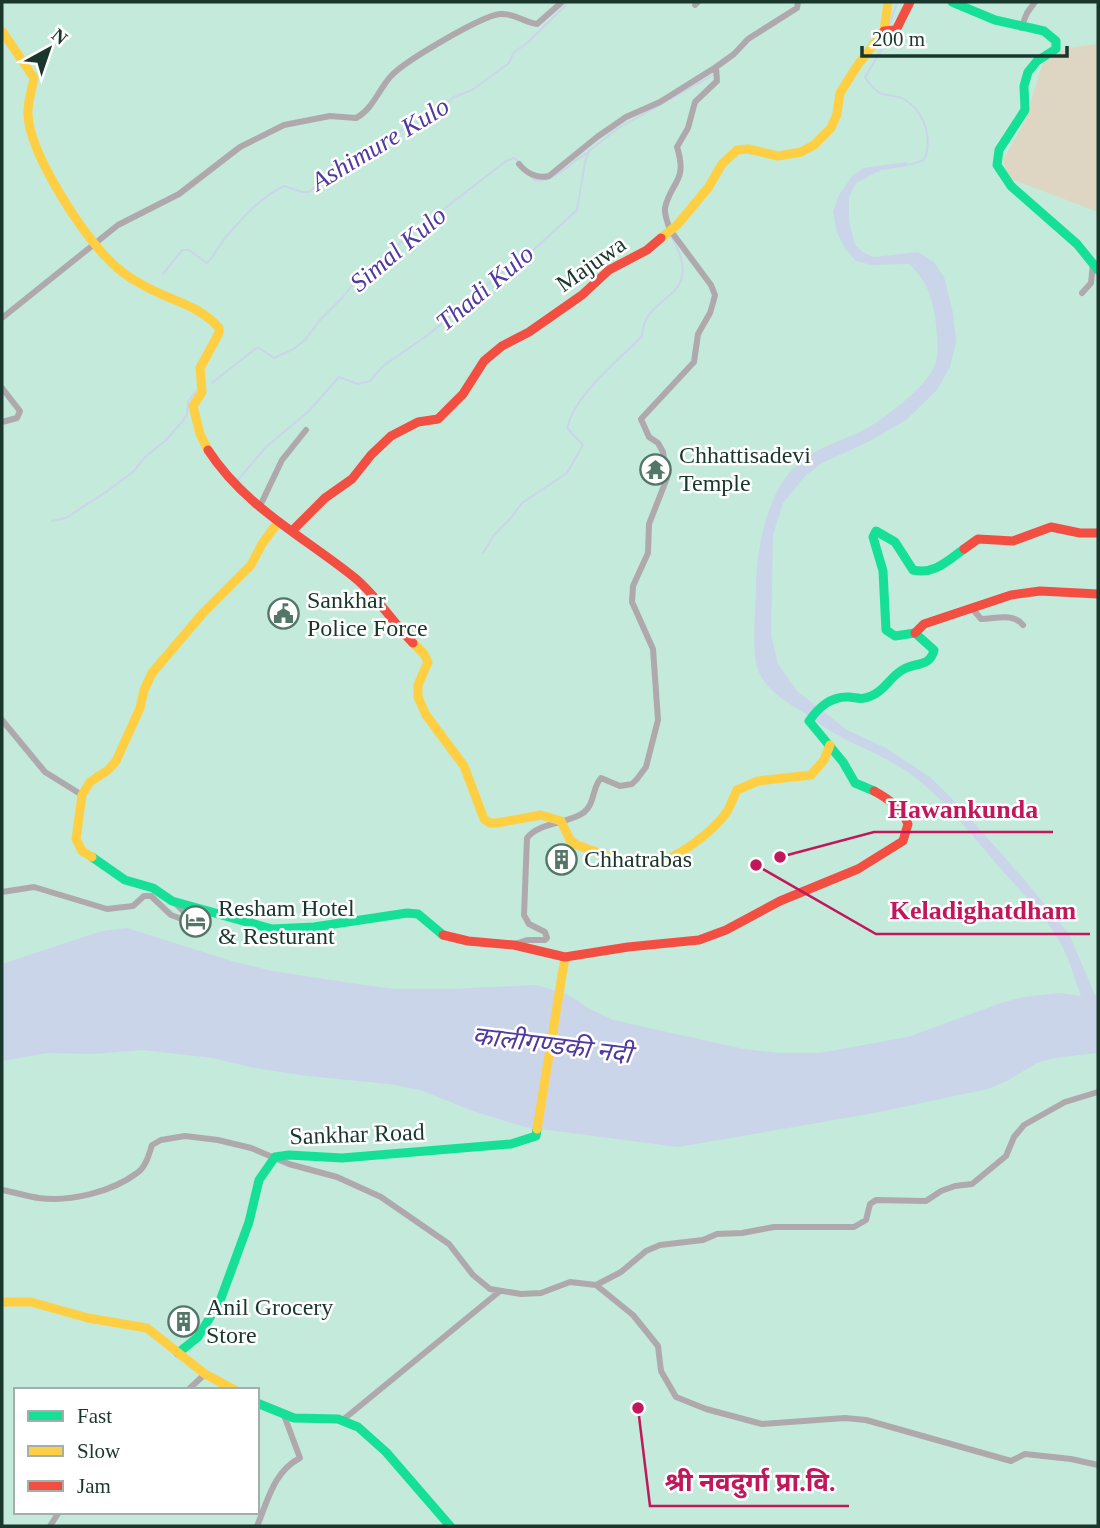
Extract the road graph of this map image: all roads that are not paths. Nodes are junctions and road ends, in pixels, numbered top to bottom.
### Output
1 (562, 2) edge
2 (799, 2) edge
3 (888, 2) edge
4 (910, 2) edge
5 (952, 2) edge
6 (1035, 2) edge
7 (1021, 28) junction
8 (2, 31) edge
9 (884, 31) junction
10 (716, 68) junction
11 (519, 164) dead end
12 (670, 230) junction
13 (94, 243) junction
14 (1096, 266) edge
15 (1082, 293) dead end
16 (2, 318) edge
17 (2, 388) edge
18 (2, 422) edge
19 (306, 430) dead end
20 (259, 508) junction
21 (278, 522) junction
22 (292, 531) junction
23 (1098, 533) edge
24 (1098, 594) edge
25 (971, 607) junction
26 (1023, 625) dead end
27 (915, 633) junction
28 (2, 720) edge
29 (830, 745) junction
30 (82, 794) junction
31 (561, 821) junction
32 (2, 892) edge
33 (172, 901) junction
34 (514, 945) junction
35 (565, 957) junction
36 (1098, 1092) edge
37 (275, 1157) junction
38 (2, 1190) edge
39 (597, 1285) junction
40 (500, 1291) junction
41 (2, 1302) edge
42 (178, 1353) junction
43 (205, 1374) junction
44 (190, 1388) edge
45 (231, 1388) edge
46 (259, 1404) edge
47 (285, 1418) junction
48 (344, 1419) junction
49 (1098, 1465) edge
50 (257, 1526) edge
51 (450, 1526) edge

1 - 13 street
2 - 10 street
3 - 9 street
4 - 9 street
5 - 7 street
6 - 7 street
7 - 14 street
8 - 13 street
9 - 12 street, Majuwa
10 - 11 street
10 - 12 street
12 - 22 street, Majuwa
12 - 31 street
13 - 16 street
13 - 20 street
14 - 15 street
17 - 18 street
19 - 20 street
20 - 21 street
21 - 22 street
21 - 30 street
22 - 31 street
23 - 27 street
24 - 25 street
25 - 26 street
25 - 27 street
27 - 29 street
28 - 30 street
29 - 31 street
29 - 35 street
30 - 33 street
31 - 34 street
32 - 33 street
33 - 34 street
34 - 35 street
35 - 37 street, Sankhar Road
36 - 39 street
37 - 38 street
37 - 40 street
37 - 42 street, Sankhar Road
39 - 40 street
39 - 49 street
40 - 48 street
41 - 42 street
42 - 43 street
43 - 44 street
43 - 45 street
46 - 47 street
47 - 48 street
47 - 50 street
48 - 51 street

